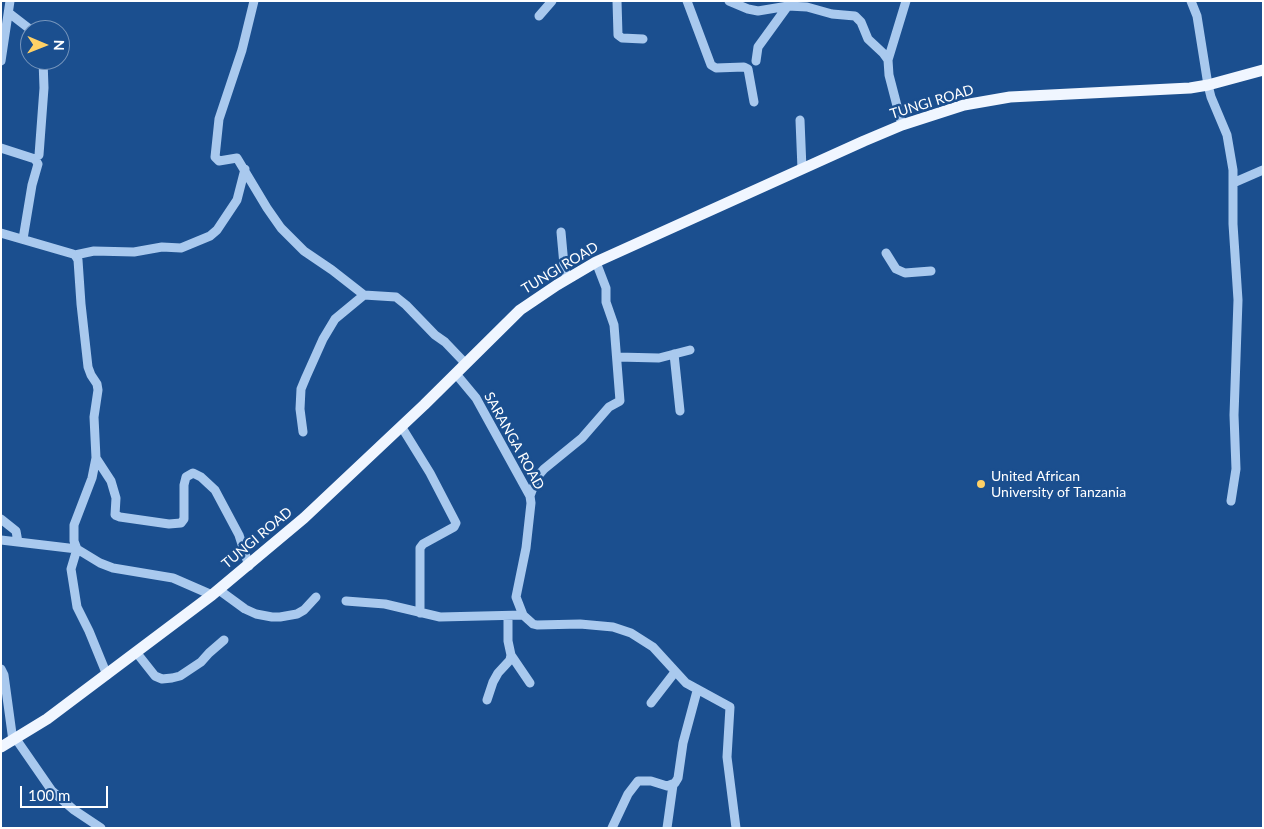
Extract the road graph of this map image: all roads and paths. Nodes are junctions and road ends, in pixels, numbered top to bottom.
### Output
1 (10, 1) edge
2 (254, 1) edge
3 (552, 1) edge
4 (617, 1) edge
5 (687, 1) edge
6 (729, 1) edge
7 (906, 1) edge
8 (1191, 1) edge
9 (788, 6) junction
10 (9, 13) junction
11 (539, 16) dead end
12 (20, 22) edge
13 (643, 39) dead end
14 (888, 60) junction
15 (1, 61) edge
16 (756, 61) dead end
17 (43, 70) edge
18 (1263, 70) edge
19 (1208, 85) junction
20 (754, 102) dead end
21 (800, 120) dead end
22 (902, 125) junction
23 (1, 148) edge
24 (39, 155) dead end
25 (802, 169) junction
26 (245, 170) junction
27 (1263, 170) edge
28 (1233, 183) junction
29 (561, 232) dead end
30 (1, 233) edge
31 (23, 239) junction
32 (886, 253) dead end
33 (76, 255) junction
34 (596, 262) junction
35 (931, 271) dead end
36 (567, 279) junction
37 (364, 295) junction
38 (690, 350) dead end
39 (674, 354) junction
40 (617, 357) junction
41 (466, 364) junction
42 (456, 374) junction
43 (680, 411) dead end
44 (401, 426) junction
45 (303, 432) dead end
46 (96, 458) junction
47 (530, 496) junction
48 (1231, 500) dead end
49 (1, 519) edge
50 (1, 540) edge
51 (18, 542) junction
52 (76, 549) junction
53 (248, 566) junction
54 (216, 592) junction
55 (316, 598) dead end
56 (346, 601) dead end
57 (420, 613) junction
58 (523, 615) junction
59 (508, 616) junction
60 (224, 640) dead end
61 (136, 652) junction
62 (511, 655) junction
63 (1, 669) edge
64 (675, 672) junction
65 (107, 675) junction
66 (530, 683) dead end
67 (697, 691) junction
68 (488, 700) dead end
69 (651, 703) dead end
70 (15, 740) junction
71 (1, 747) edge
72 (673, 785) junction
73 (101, 828) edge
74 (612, 828) edge
75 (667, 828) edge
76 (736, 828) edge

1 - 10 street
2 - 26 street
3 - 11 street
4 - 13 street
5 - 20 street
6 - 9 street
7 - 14 street
8 - 19 street
9 - 14 street
9 - 16 street
10 - 12 street
10 - 15 street
14 - 22 street
17 - 24 street
18 - 19 main road, TUNGI ROAD
19 - 22 main road, TUNGI ROAD
19 - 28 street
21 - 25 street
22 - 25 main road, TUNGI ROAD
23 - 31 street
25 - 34 main road, TUNGI ROAD
26 - 33 street
26 - 37 street
27 - 28 street
28 - 48 street
29 - 36 street
30 - 31 street
31 - 33 street
32 - 35 street
33 - 46 street
34 - 36 main road, TUNGI ROAD
34 - 40 street
36 - 41 main road, TUNGI ROAD
37 - 41 street
37 - 45 street
38 - 39 street
39 - 40 street
39 - 43 street
40 - 47 street
41 - 42 main road, TUNGI ROAD
42 - 44 main road, TUNGI ROAD
42 - 47 street, SARANGA ROAD
44 - 53 main road, TUNGI ROAD
44 - 57 street
46 - 52 street
46 - 53 street
47 - 58 street, SARANGA ROAD
49 - 51 street
50 - 51 street
51 - 52 street
52 - 54 street
52 - 65 street
53 - 54 main road, TUNGI ROAD
54 - 55 street
54 - 61 main road, TUNGI ROAD
56 - 57 street
57 - 59 street
58 - 59 street
58 - 64 street
59 - 62 street
60 - 61 street
61 - 65 main road, TUNGI ROAD
62 - 66 street
62 - 68 street
63 - 70 street
64 - 67 street
64 - 69 street
65 - 70 main road, TUNGI ROAD
67 - 72 street
67 - 76 street
70 - 71 main road, TUNGI ROAD
70 - 73 street
72 - 74 street
72 - 75 street

